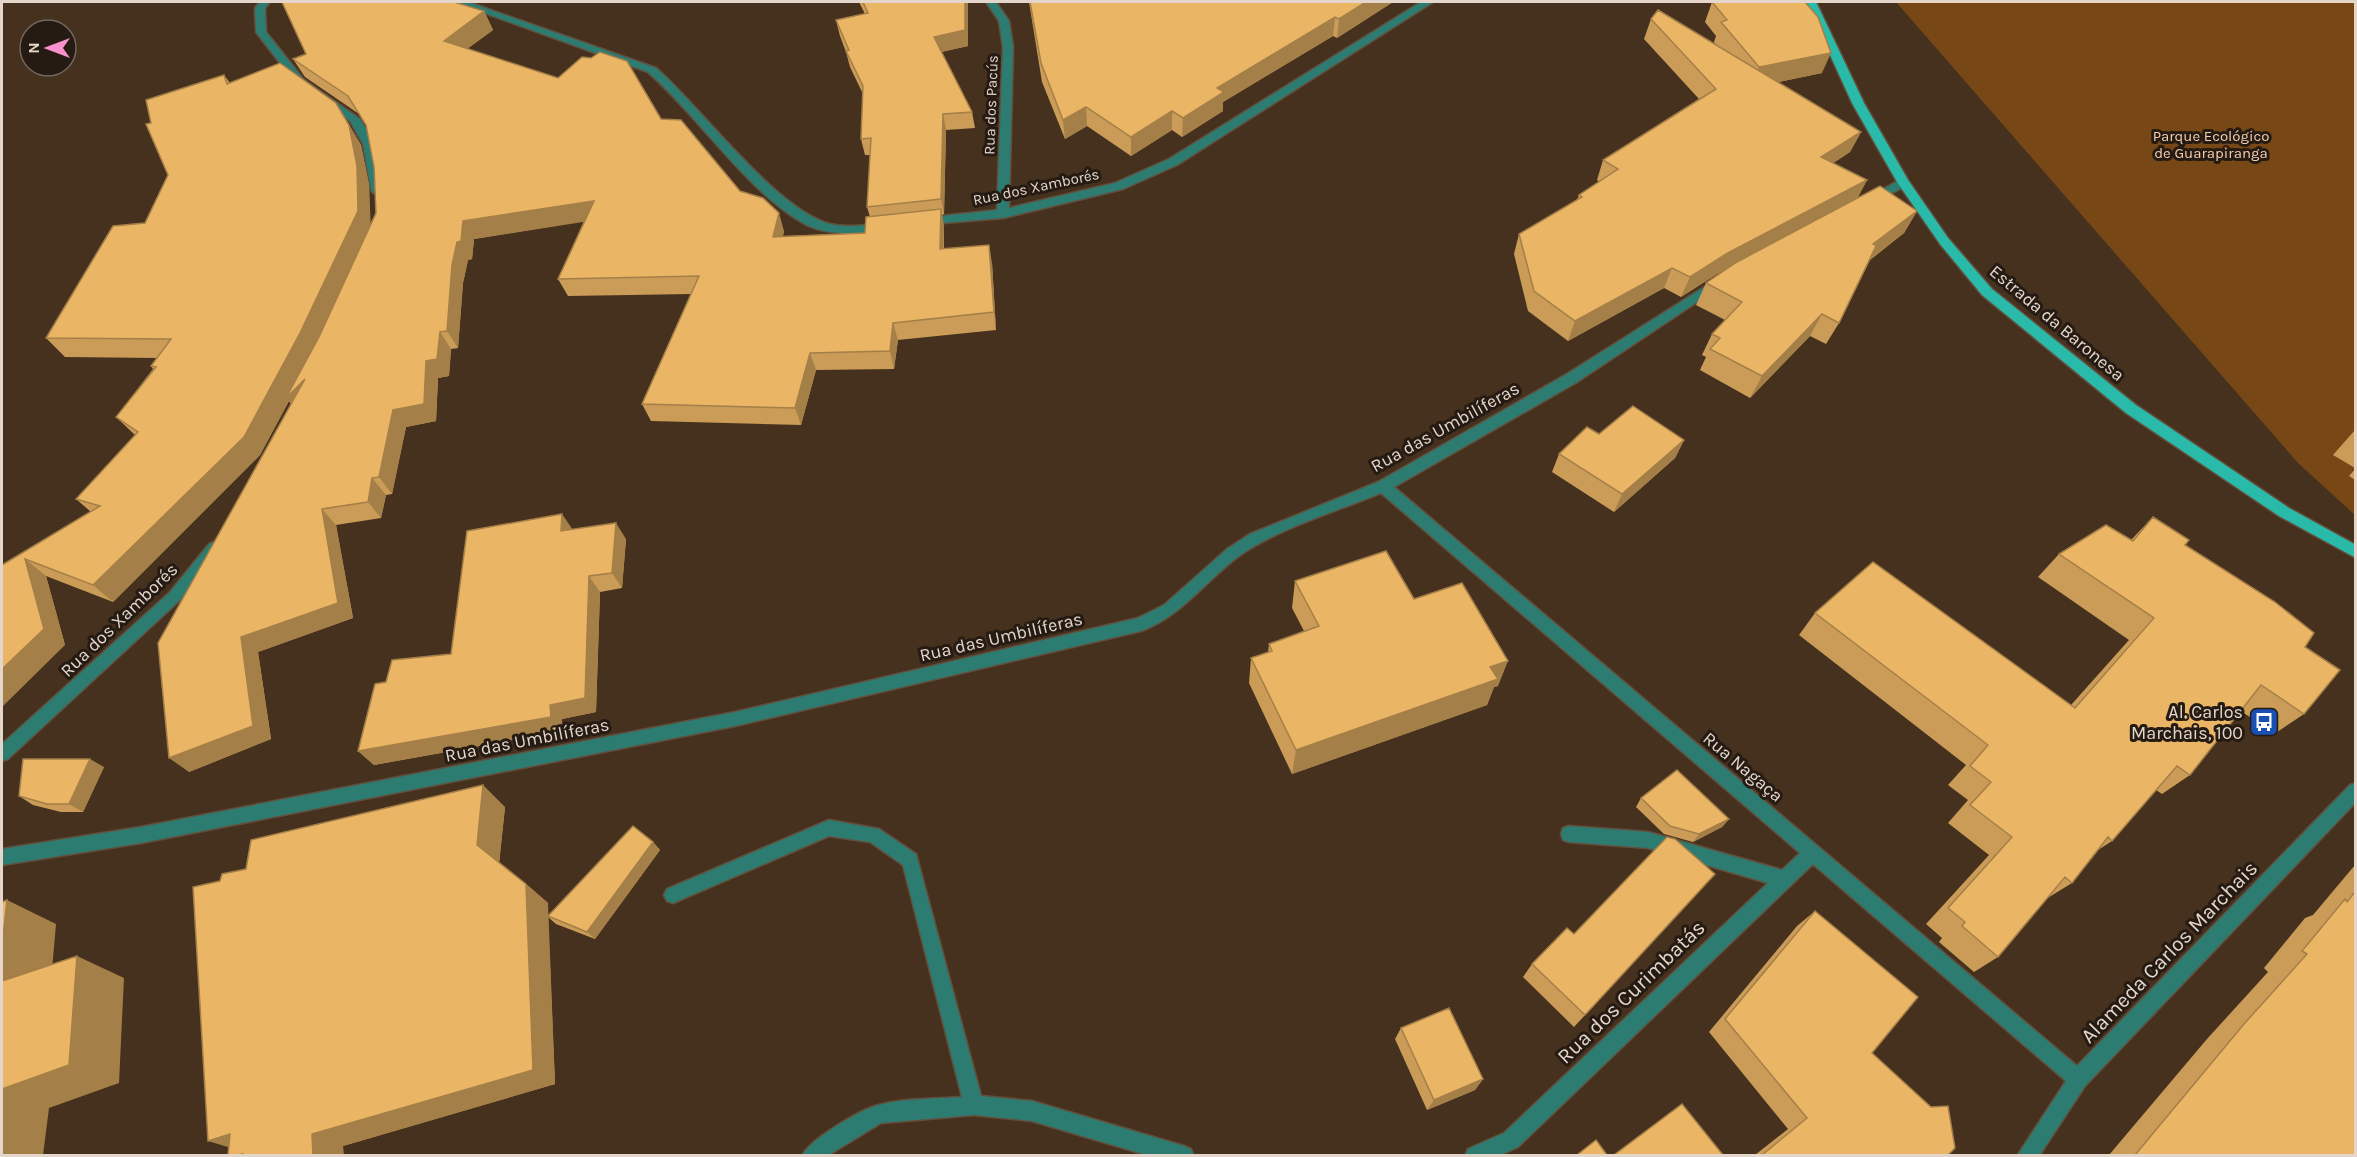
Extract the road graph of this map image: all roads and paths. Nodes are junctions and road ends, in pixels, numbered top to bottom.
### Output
1 (265, 2) edge
2 (459, 2) edge
3 (991, 2) edge
4 (1428, 2) edge
5 (1811, 2) edge
6 (1903, 182) junction
7 (378, 208) edge
8 (1853, 209) edge
9 (1003, 214) junction
10 (915, 224) edge
11 (892, 226) edge
12 (1732, 274) edge
13 (1383, 486) junction
14 (224, 533) edge
15 (2355, 552) edge
16 (2, 754) edge
17 (2355, 790) edge
18 (1569, 834) dead end
19 (1813, 852) junction
20 (2, 857) edge
21 (1784, 879) junction
22 (673, 895) dead end
23 (2078, 1078) junction
24 (974, 1105) junction
25 (812, 1155) edge
26 (1184, 1155) edge
27 (1475, 1155) edge
28 (2028, 1155) edge

1 - 7 street
2 - 11 street
3 - 9 street, Rua dos Pacús
4 - 9 street, Rua dos Xamborés
5 - 6 main road, Estrada da Baronesa
6 - 8 street
6 - 15 main road, Estrada da Baronesa
9 - 10 street, Rua dos Xamborés
12 - 13 street, Rua das Umbilíferas
13 - 19 street, Rua Nagaça
13 - 20 street, Rua das Umbilíferas
14 - 16 street, Rua dos Xamborés
17 - 23 street, Alameda Carlos Marchais
18 - 21 street
19 - 21 street, Rua dos Curimbatás
19 - 23 street, Rua Nagaça
21 - 27 street, Rua dos Curimbatás
22 - 24 street
23 - 28 street, Alameda Carlos Marchais
24 - 25 street
24 - 26 street

